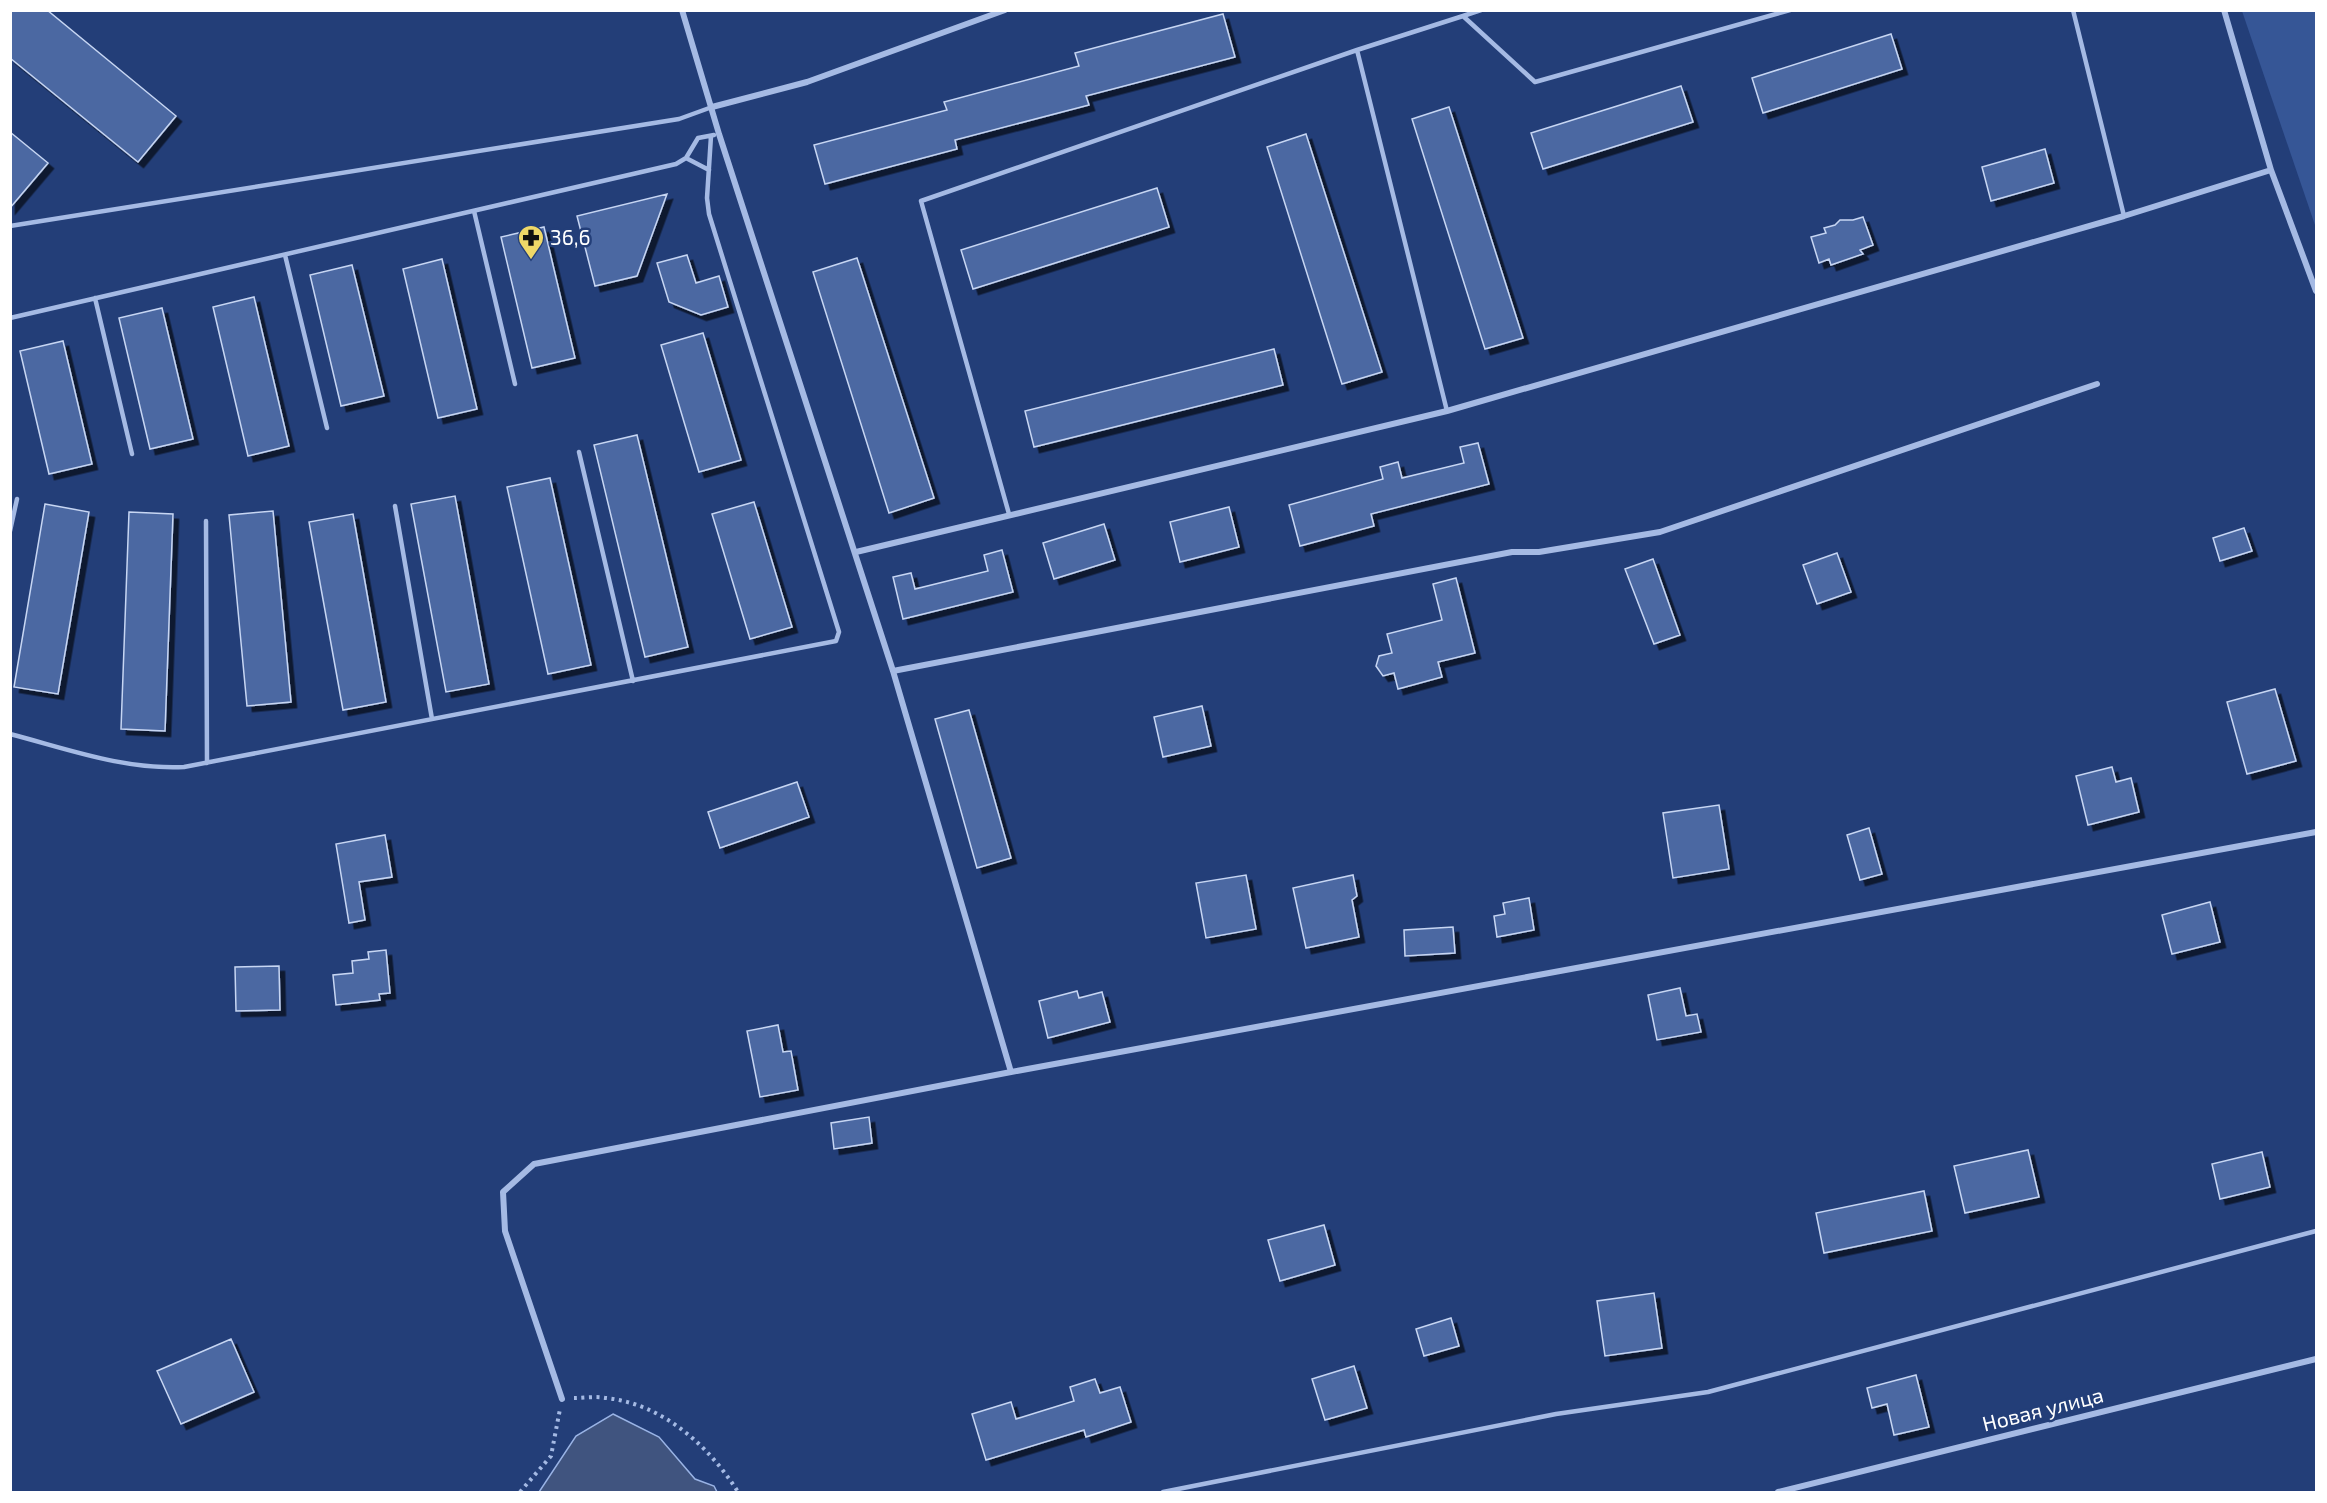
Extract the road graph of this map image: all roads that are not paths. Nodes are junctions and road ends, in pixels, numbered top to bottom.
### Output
1 (682, 10) edge
2 (1005, 10) edge
3 (1480, 10) edge
4 (1790, 10) edge
5 (2073, 10) edge
6 (2224, 10) edge
7 (1463, 16) junction
8 (1357, 50) junction
9 (712, 107) junction
10 (719, 134) junction
11 (711, 136) junction
12 (686, 158) junction
13 (709, 170) junction
14 (2271, 170) junction
15 (474, 211) junction
16 (2124, 216) junction
17 (10, 226) edge
18 (285, 255) junction
19 (2316, 291) edge
20 (95, 298) junction
21 (10, 318) edge
22 (515, 384) dead end
23 (2097, 384) dead end
24 (1447, 411) junction
25 (327, 428) dead end
26 (579, 452) dead end
27 (132, 454) dead end
28 (17, 499) dead end
29 (395, 506) dead end
30 (1009, 514) junction
31 (206, 521) dead end
32 (10, 531) edge
33 (856, 552) junction
34 (893, 671) junction
35 (633, 681) junction
36 (432, 719) junction
37 (10, 734) edge
38 (207, 763) junction
39 (2316, 832) edge
40 (1011, 1072) junction
41 (2316, 1231) edge
42 (2316, 1359) edge
43 (562, 1399) road end
44 (1163, 1492) edge
45 (1778, 1492) edge

1 - 9 street
2 - 9 street
3 - 7 lane
4 - 7 lane
5 - 16 lane
6 - 14 street
7 - 8 lane
8 - 24 lane
8 - 30 lane
9 - 10 street
9 - 17 lane
10 - 11 lane
10 - 33 street
11 - 12 lane
11 - 13 lane
12 - 13 lane
12 - 15 lane
13 - 35 lane
14 - 16 street
14 - 19 street
15 - 18 lane
15 - 22 lane
16 - 24 street
18 - 20 lane
18 - 25 lane
20 - 21 lane
20 - 27 lane
23 - 34 street
24 - 30 street
26 - 35 lane
28 - 32 lane
29 - 36 lane
30 - 33 street
31 - 38 lane
33 - 34 street
34 - 40 street
35 - 36 lane
36 - 38 lane
37 - 38 lane
39 - 40 street
40 - 43 street
41 - 44 lane
42 - 45 street, Новая улица

